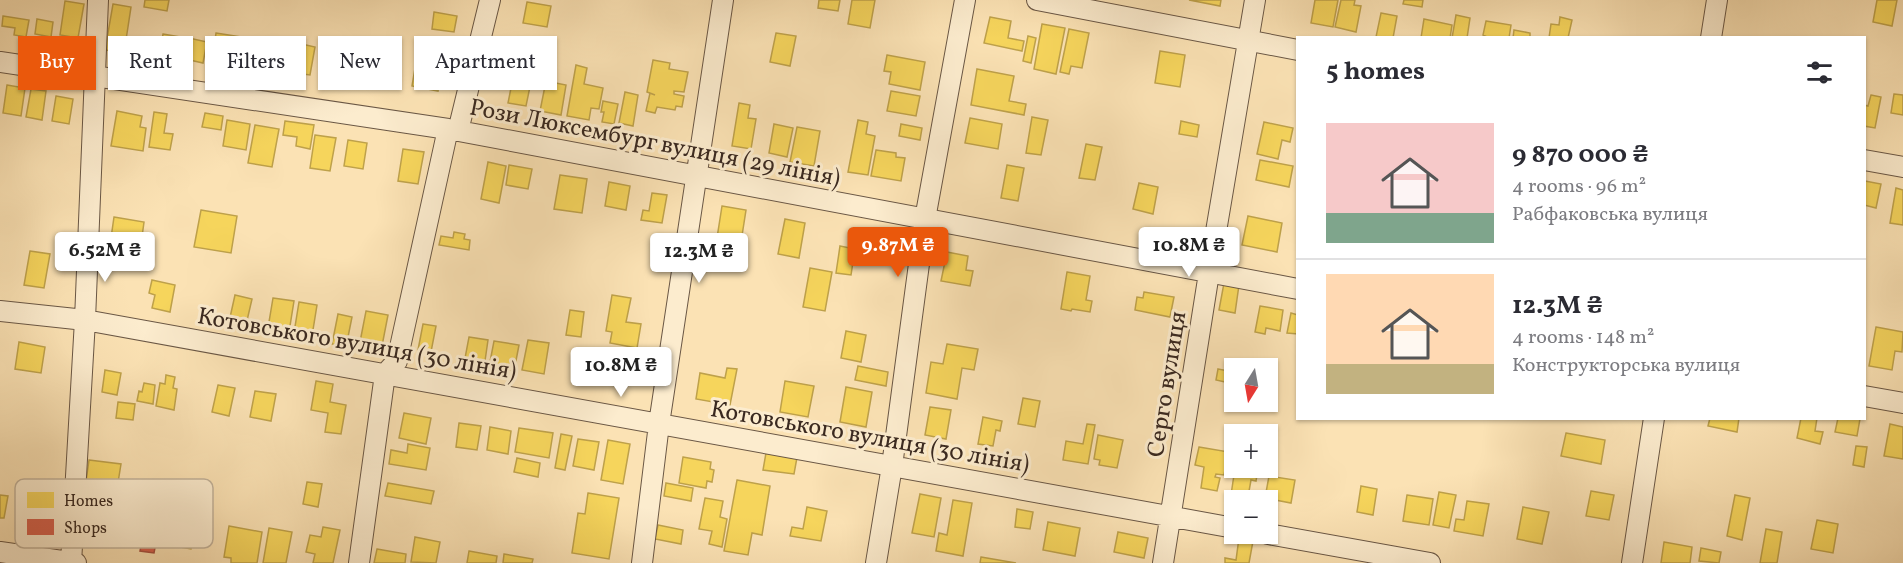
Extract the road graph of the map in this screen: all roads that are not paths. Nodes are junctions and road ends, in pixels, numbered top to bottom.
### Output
1 (98, 0) edge
2 (490, 0) edge
3 (723, 0) edge
4 (965, 0) edge
5 (1037, 0) edge
6 (1256, 0) edge
7 (1718, 0) edge
8 (1711, 36) edge
9 (1248, 41) junction
10 (1296, 50) edge
11 (0, 62) edge
12 (18, 64) edge
13 (96, 75) joint
14 (95, 90) edge
15 (453, 130) junction
16 (1866, 160) edge
17 (1903, 167) edge
18 (695, 176) junction
19 (925, 219) junction
20 (1209, 273) junction
21 (1296, 289) edge
22 (0, 311) edge
23 (85, 320) junction
24 (385, 374) junction
25 (1866, 396) edge
26 (1903, 404) edge
27 (1654, 420) edge
28 (659, 424) junction
29 (892, 466) junction
30 (77, 479) edge
31 (1171, 516) junction
32 (1224, 526) edge
33 (1278, 536) edge
34 (74, 548) edge
35 (0, 552) edge
36 (73, 563) edge
37 (359, 563) edge
38 (642, 563) edge
39 (876, 563) edge
40 (1163, 563) edge
41 (1430, 563) edge
42 (1632, 563) edge

1 - 13 street
2 - 15 street
3 - 18 street
4 - 19 street
5 - 9 street
6 - 9 street, Серго вулиця
7 - 8 street
9 - 10 street
9 - 20 street, Серго вулиця
11 - 12 street, Рози Люксембург вулиця (29 лiнiя)
13 - 15 street, Рози Люксембург вулиця (29 лiнiя)
14 - 23 street
15 - 18 street, Рози Люксембург вулиця (29 лiнiя)
15 - 24 street
16 - 17 street
18 - 19 street, Рози Люксембург вулиця (29 лiнiя)
18 - 28 street
19 - 20 street, Рози Люксембург вулиця (29 лiнiя)
19 - 29 street
20 - 21 street, Рози Люксембург вулиця (29 лiнiя)
20 - 31 street, Серго вулиця
22 - 23 street, Котовського вулиця (30 лiнiя)
23 - 24 street, Котовського вулиця (30 лiнiя)
23 - 30 street
24 - 28 street, Котовського вулиця (30 лiнiя)
24 - 37 street
25 - 26 street
27 - 42 street
28 - 29 street, Котовського вулиця (30 лiнiя)
28 - 38 street
29 - 31 street, Котовського вулиця (30 лiнiя)
29 - 39 street
31 - 32 street, Котовського вулиця (30 лiнiя)
31 - 40 street, Серго вулиця
33 - 41 street
34 - 36 street
35 - 36 street

